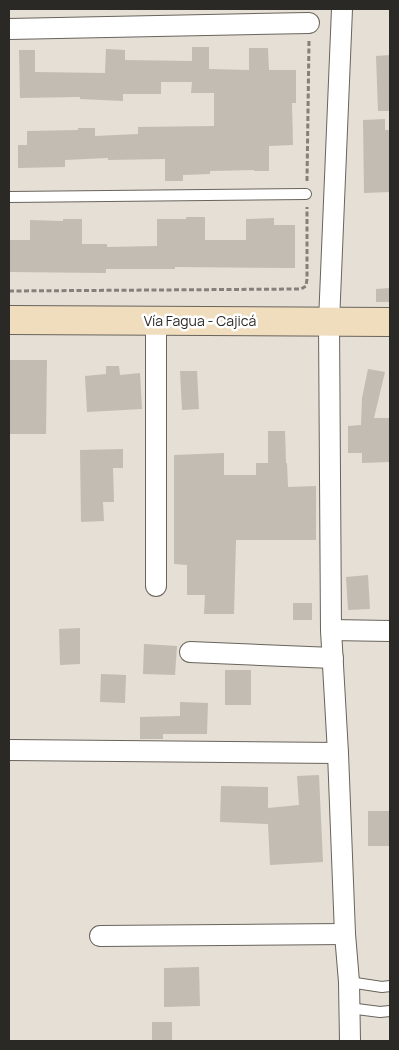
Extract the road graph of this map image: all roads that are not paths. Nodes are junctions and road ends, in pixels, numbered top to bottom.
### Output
1 (342, 9) edge
2 (309, 24) road end
3 (9, 29) edge
4 (306, 194) road end
5 (9, 197) edge
6 (9, 320) edge
7 (156, 321) junction
8 (329, 322) junction
9 (390, 322) edge
10 (156, 586) dead end
11 (331, 630) junction
12 (390, 631) edge
13 (190, 652) dead end
14 (333, 658) junction
15 (9, 750) edge
16 (338, 754) junction
17 (345, 934) junction
18 (100, 936) dead end
19 (349, 982) junction
20 (390, 986) edge
21 (350, 1008) junction
22 (390, 1011) edge
23 (350, 1041) edge

1 - 8 street
2 - 3 street
4 - 5 lane
6 - 7 street, Vía Fagua - Cajicá
7 - 8 street, Vía Fagua - Cajicá
7 - 10 street
8 - 9 street, Vía Fagua - Cajicá
8 - 11 street
11 - 12 street
11 - 14 street
13 - 14 street
14 - 16 street
15 - 16 street
16 - 17 street
17 - 18 street
17 - 19 street
19 - 20 lane
19 - 21 street
21 - 22 lane
21 - 23 street

